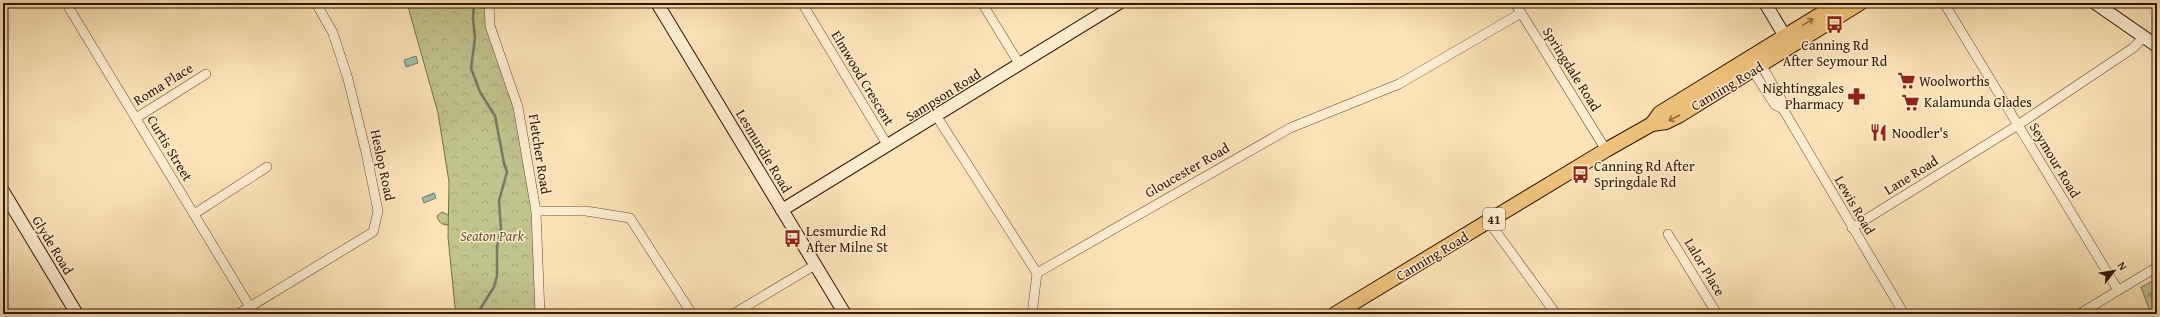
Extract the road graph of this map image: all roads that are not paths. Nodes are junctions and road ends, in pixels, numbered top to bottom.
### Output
1 (66, 3) edge
2 (316, 3) edge
3 (489, 3) edge
4 (657, 3) edge
5 (802, 3) edge
6 (982, 3) edge
7 (1120, 3) edge
8 (1515, 3) edge
9 (1765, 3) edge
10 (1839, 3) edge
11 (1860, 3) edge
12 (1944, 3) edge
13 (2095, 3) edge
14 (1521, 13) junction
15 (2144, 37) junction
16 (1788, 41) junction
17 (2157, 46) edge
18 (1020, 65) junction
19 (1755, 65) junction
20 (206, 74) dead end
21 (937, 117) junction
22 (136, 118) junction
23 (2018, 125) junction
24 (888, 146) junction
25 (1606, 150) junction
26 (267, 167) dead end
27 (3, 191) edge
28 (782, 210) junction
29 (536, 211) junction
30 (194, 214) junction
31 (1489, 222) junction
32 (1852, 228) junction
33 (1668, 234) dead end
34 (816, 265) junction
35 (2157, 267) edge
36 (1037, 274) junction
37 (2118, 290) junction
38 (250, 307) junction
39 (77, 314) edge
40 (238, 314) edge
41 (540, 314) edge
42 (692, 314) edge
43 (733, 314) edge
44 (845, 314) edge
45 (1032, 314) edge
46 (1335, 314) edge
47 (1556, 314) edge
48 (1717, 314) edge
49 (1904, 314) edge
50 (2079, 314) edge

1 - 22 street, Curtis Street
2 - 38 street, Heslop Road
3 - 29 street, Fletcher Road
4 - 28 street, Lesmurdie Road
5 - 24 street, Elmwood Crescent
6 - 18 street
7 - 18 street, Sampson Road
8 - 14 street, Springdale Road
9 - 16 street
16 -> 10 main road, Canning Road / 41
11 - 16 main road, Canning Road / 41
12 - 23 street, Seymour Road
13 - 15 street
14 - 25 street, Springdale Road
14 - 36 street, Gloucester Road
15 - 17 street
15 - 23 street, Lane Road
16 - 19 main road, Canning Road / 41
18 - 21 street, Sampson Road
19 - 25 main road, Canning Road / 41
19 - 32 street, Lewis Road
20 - 22 street, Roma Place
21 - 24 street, Sampson Road
21 - 36 street
22 - 30 street, Curtis Street
23 - 32 street, Lane Road
23 - 37 street, Seymour Road
24 - 28 street, Sampson Road
25 - 31 main road, Canning Road / 41
26 - 30 street
27 - 39 street, Glyde Road
28 - 34 street, Lesmurdie Road
29 - 41 street, Fletcher Road
29 - 42 street
30 - 38 street, Curtis Street
31 - 46 main road, Canning Road / 41
31 - 47 street
32 - 49 street, Lewis Road
33 - 48 street, Lalor Place
34 - 43 street
34 - 44 street, Lesmurdie Road
35 - 37 street
36 - 45 street
37 - 50 street
38 - 40 street, Heslop Road

